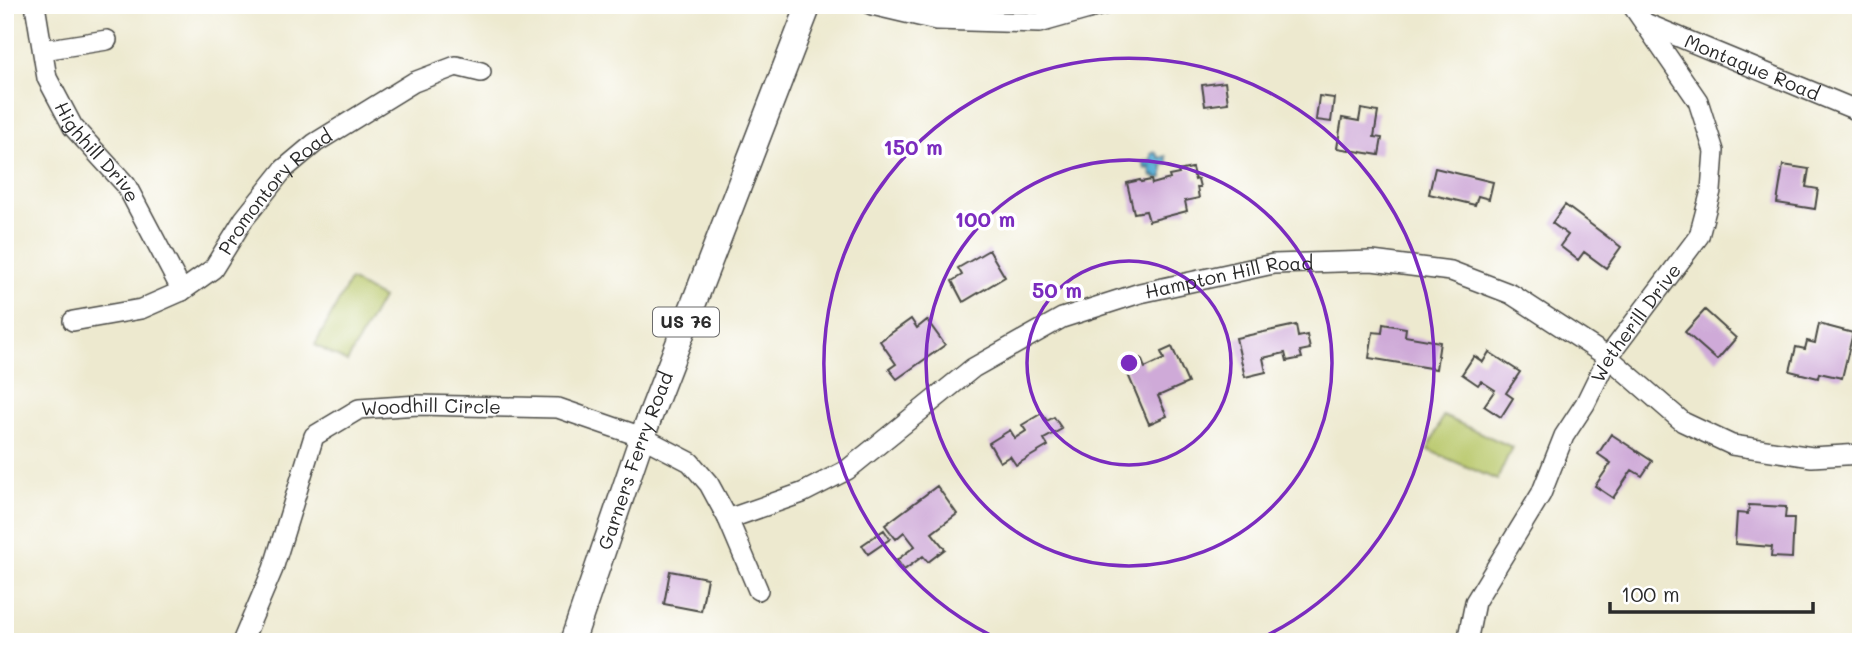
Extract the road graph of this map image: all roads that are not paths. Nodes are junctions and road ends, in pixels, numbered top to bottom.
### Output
1 (35, 5) edge
2 (809, 5) edge
3 (872, 5) edge
4 (1102, 5) edge
5 (1632, 5) edge
6 (1644, 22) junction
7 (107, 40) dead end
8 (43, 50) junction
9 (481, 72) dead end
10 (1861, 111) edge
11 (182, 291) junction
12 (74, 321) dead end
13 (1608, 357) junction
14 (642, 437) junction
15 (1861, 454) edge
16 (728, 519) junction
17 (758, 590) dead end
18 (242, 642) edge
19 (572, 642) edge
20 (1467, 642) edge

1 - 8 street, Highhill Drive
2 - 14 main road, Garners Ferry Road / US 76
3 - 4 street
5 - 6 street, Wetherill Drive
6 - 10 street, Montague Road
6 - 13 street, Wetherill Drive
7 - 8 street
8 - 11 street, Highhill Drive
9 - 11 street, Promontory Road
11 - 12 street, Promontory Road
13 - 15 street, Hampton Hill Road
13 - 16 street, Hampton Hill Road
13 - 20 street, Wetherill Drive
14 - 16 street
14 - 18 street, Woodhill Circle
14 - 19 main road, Garners Ferry Road / US 76
16 - 17 street

